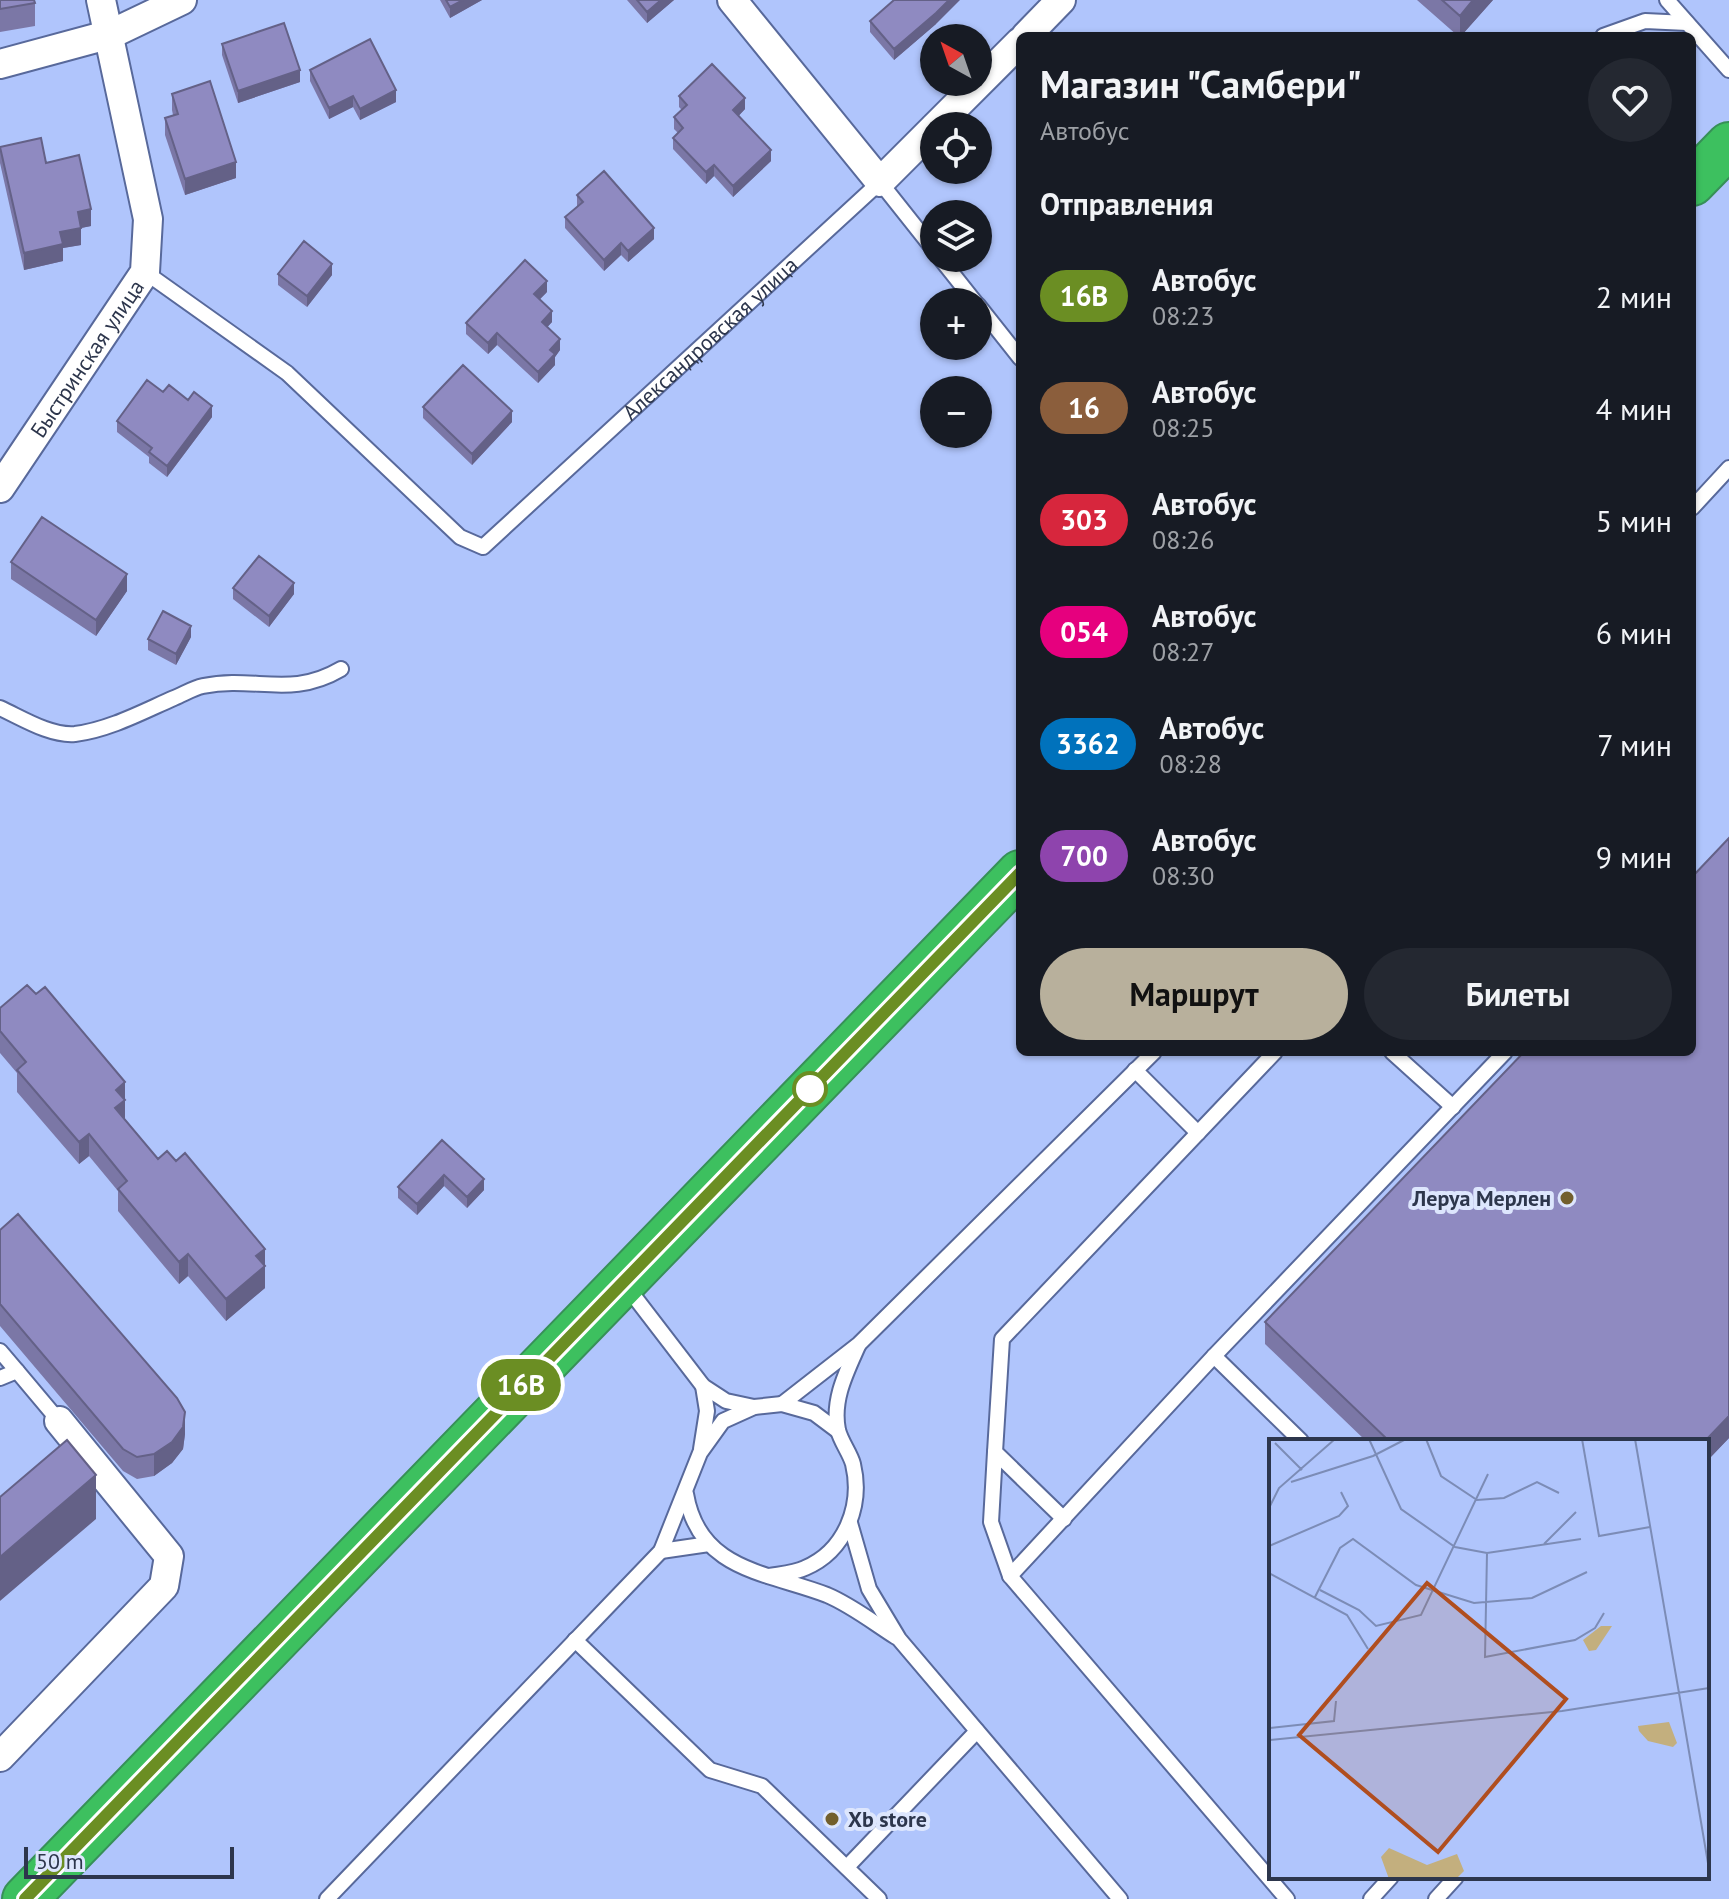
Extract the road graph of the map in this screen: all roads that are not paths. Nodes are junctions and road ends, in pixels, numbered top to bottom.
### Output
1 (101, 0) edge
2 (182, 0) edge
3 (732, 0) edge
4 (1061, 0) edge
5 (1667, 0) edge
6 (1687, 23) junction
7 (1030, 32) edge
8 (1614, 32) edge
9 (1695, 32) edge
10 (1696, 33) edge
11 (111, 34) junction
12 (1016, 46) edge
13 (0, 64) edge
14 (1729, 70) edge
15 (950, 112) edge
16 (920, 142) edge
17 (1729, 145) edge
18 (1696, 179) edge
19 (880, 182) junction
20 (920, 232) edge
21 (145, 272) junction
22 (951, 272) edge
23 (964, 288) edge
24 (992, 323) edge
25 (1016, 353) edge
26 (1729, 468) edge
27 (0, 488) edge
28 (1696, 504) edge
29 (341, 669) dead end
30 (0, 708) edge
31 (1016, 877) edge
32 (1150, 1056) edge
33 (1271, 1056) edge
34 (1396, 1056) edge
35 (1500, 1056) edge
36 (1135, 1070) junction
37 (1453, 1107) junction
38 (1198, 1133) junction
39 (622, 1280) junction
40 (859, 1344) junction
41 (0, 1351) edge
42 (1214, 1356) junction
43 (17, 1371) junction
44 (0, 1378) edge
45 (703, 1386) junction
46 (782, 1404) junction
47 (754, 1407) junction
48 (59, 1421) joint
49 (838, 1431) junction
50 (1299, 1439) edge
51 (995, 1452) junction
52 (700, 1453) junction
53 (685, 1486) junction
54 (1064, 1519) junction
55 (850, 1523) junction
56 (709, 1544) junction
57 (661, 1551) junction
58 (769, 1576) junction
59 (1010, 1576) junction
60 (899, 1639) junction
61 (575, 1640) junction
62 (977, 1731) junction
63 (0, 1757) edge
64 (847, 1867) junction
65 (1269, 1878) edge
66 (1270, 1879) edge
67 (1389, 1879) edge
68 (1454, 1879) edge
69 (25, 1899) edge
70 (327, 1899) edge
71 (879, 1899) edge
72 (1120, 1899) edge
73 (1287, 1899) edge
74 (1371, 1899) edge
75 (1436, 1899) edge

1 - 11 street, Быстринская улица
2 - 11 street
3 - 19 street
4 - 7 street
5 - 6 lane
6 - 8 lane
6 - 9 lane
10 - 14 lane
11 - 13 street
11 - 21 street, Быстринская улица
12 - 15 street, Александровская улица
16 - 19 street, Александровская улица
17 - 18 highway
19 - 20 lane
19 - 21 lane, Александровская улица
21 - 27 street, Быстринская улица
22 - 23 lane
24 - 25 lane
26 - 28 lane
29 - 30 lane
31 - 39 highway
32 - 36 lane
33 - 38 lane
34 - 37 lane
35 - 37 lane
36 - 38 lane
36 - 40 lane
37 - 42 lane
38 - 51 lane
39 - 45 lane
39 - 69 highway
40 - 46 lane
40 - 49 lane
41 - 43 lane
42 - 50 lane
42 - 54 lane
43 - 44 lane
43 - 48 lane
45 - 47 lane
45 - 52 lane
46 - 47 lane
46 - 49 lane
47 - 52 lane
48 - 63 street
49 - 55 lane
51 - 54 lane
51 - 59 lane
52 - 53 lane
53 - 56 lane
53 - 57 lane
54 - 59 lane
55 - 58 lane
55 - 60 lane
56 - 57 lane
56 - 58 lane
57 - 61 lane
58 - 60 lane
59 - 65 lane
60 - 62 lane
61 - 64 lane
61 - 70 lane
62 - 64 lane
62 - 72 lane
64 - 71 lane
66 - 73 lane
67 - 74 lane
68 - 75 lane

